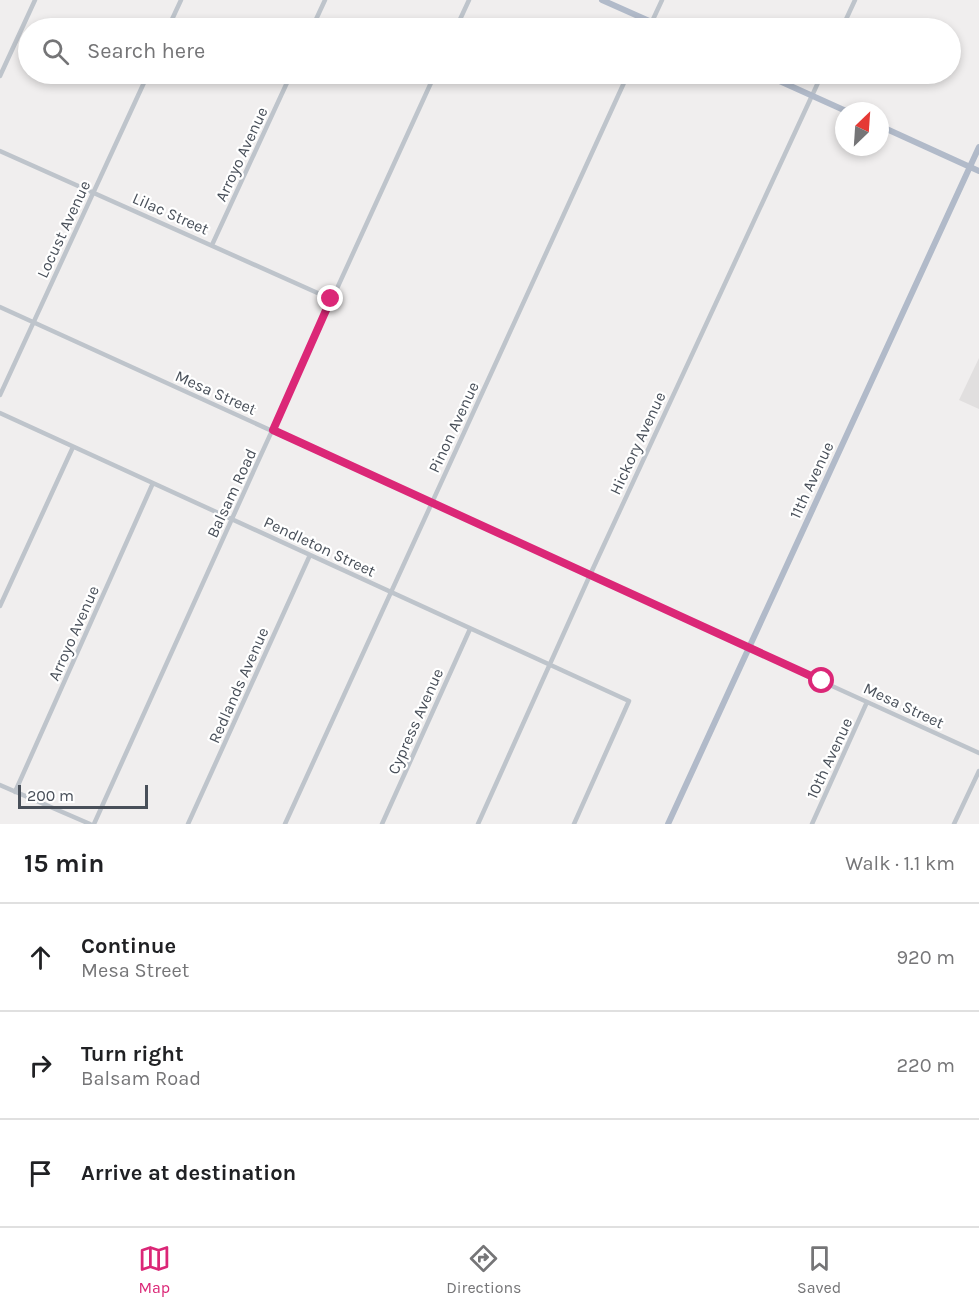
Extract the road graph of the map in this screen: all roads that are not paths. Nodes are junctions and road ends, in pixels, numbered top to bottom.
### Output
1 (35, 0) edge
2 (181, 0) edge
3 (325, 0) edge
4 (469, 0) edge
5 (602, 0) edge
6 (662, 0) edge
7 (855, 0) edge
8 (27, 18) edge
9 (173, 18) edge
10 (317, 18) edge
11 (461, 18) edge
12 (635, 18) edge
13 (654, 18) edge
14 (847, 18) edge
15 (18, 37) edge
16 (0, 76) edge
17 (143, 84) edge
18 (286, 84) edge
19 (430, 84) edge
20 (623, 84) edge
21 (787, 84) edge
22 (817, 84) edge
23 (812, 95) junction
24 (835, 106) edge
25 (889, 130) edge
26 (979, 147) edge
27 (0, 151) edge
28 (970, 167) junction
29 (979, 171) edge
30 (94, 193) junction
31 (212, 245) junction
32 (331, 299) junction
33 (0, 307) edge
34 (33, 322) junction
35 (0, 395) edge
36 (0, 413) edge
37 (273, 430) junction
38 (73, 447) junction
39 (153, 483) junction
40 (431, 503) junction
41 (232, 519) junction
42 (310, 555) junction
43 (590, 575) junction
44 (390, 592) junction
45 (0, 606) edge
46 (470, 628) junction
47 (749, 648) junction
48 (550, 665) junction
49 (867, 702) junction
50 (979, 753) edge
51 (979, 771) edge
52 (0, 785) edge
53 (15, 792) junction
54 (92, 824) edge
55 (188, 824) edge
56 (285, 824) edge
57 (382, 824) edge
58 (478, 824) edge
59 (574, 824) edge
60 (668, 824) edge
61 (812, 824) edge
62 (954, 824) edge

1 - 8 street
2 - 9 street
3 - 10 street
4 - 11 street
5 - 12 main road
6 - 13 street
7 - 14 street
15 - 16 street
17 - 30 street, Locust Avenue
18 - 31 street, Arroyo Avenue
19 - 32 street, Balsam Road
20 - 40 street, Pinon Avenue
21 - 23 main road
22 - 23 street, Hickory Avenue
23 - 24 main road
23 - 43 street, Hickory Avenue
25 - 28 main road
26 - 28 main road, 11th Avenue
27 - 30 street, Lilac Street
28 - 29 main road
28 - 47 main road, 11th Avenue
30 - 31 street, Lilac Street
30 - 34 street, Locust Avenue
31 - 32 street, Lilac Street
32 - 37 street, Balsam Road
33 - 34 street, Mesa Street
34 - 35 street, Locust Avenue
34 - 37 street, Mesa Street
36 - 38 street, Pendleton Street
37 - 40 street, Mesa Street
37 - 41 street, Balsam Road
38 - 39 street, Pendleton Street
38 - 45 street
39 - 41 street, Pendleton Street
39 - 53 street, Arroyo Avenue
40 - 43 street, Mesa Street
40 - 44 street, Pinon Avenue
41 - 42 street, Pendleton Street
41 - 54 street, Balsam Road
42 - 44 street, Pendleton Street
42 - 55 street, Redlands Avenue
43 - 47 street, Mesa Street
43 - 48 street, Hickory Avenue
44 - 46 street, Pendleton Street
44 - 56 street, Pinon Avenue
46 - 48 street, Pendleton Street
46 - 57 street, Cypress Avenue
47 - 49 street, Mesa Street
47 - 60 main road, 11th Avenue
48 - 58 street, Hickory Avenue
48 - 59 street, Pendleton Street
49 - 50 street, Mesa Street
49 - 61 street, 10th Avenue
51 - 62 street
52 - 53 street
53 - 54 street

